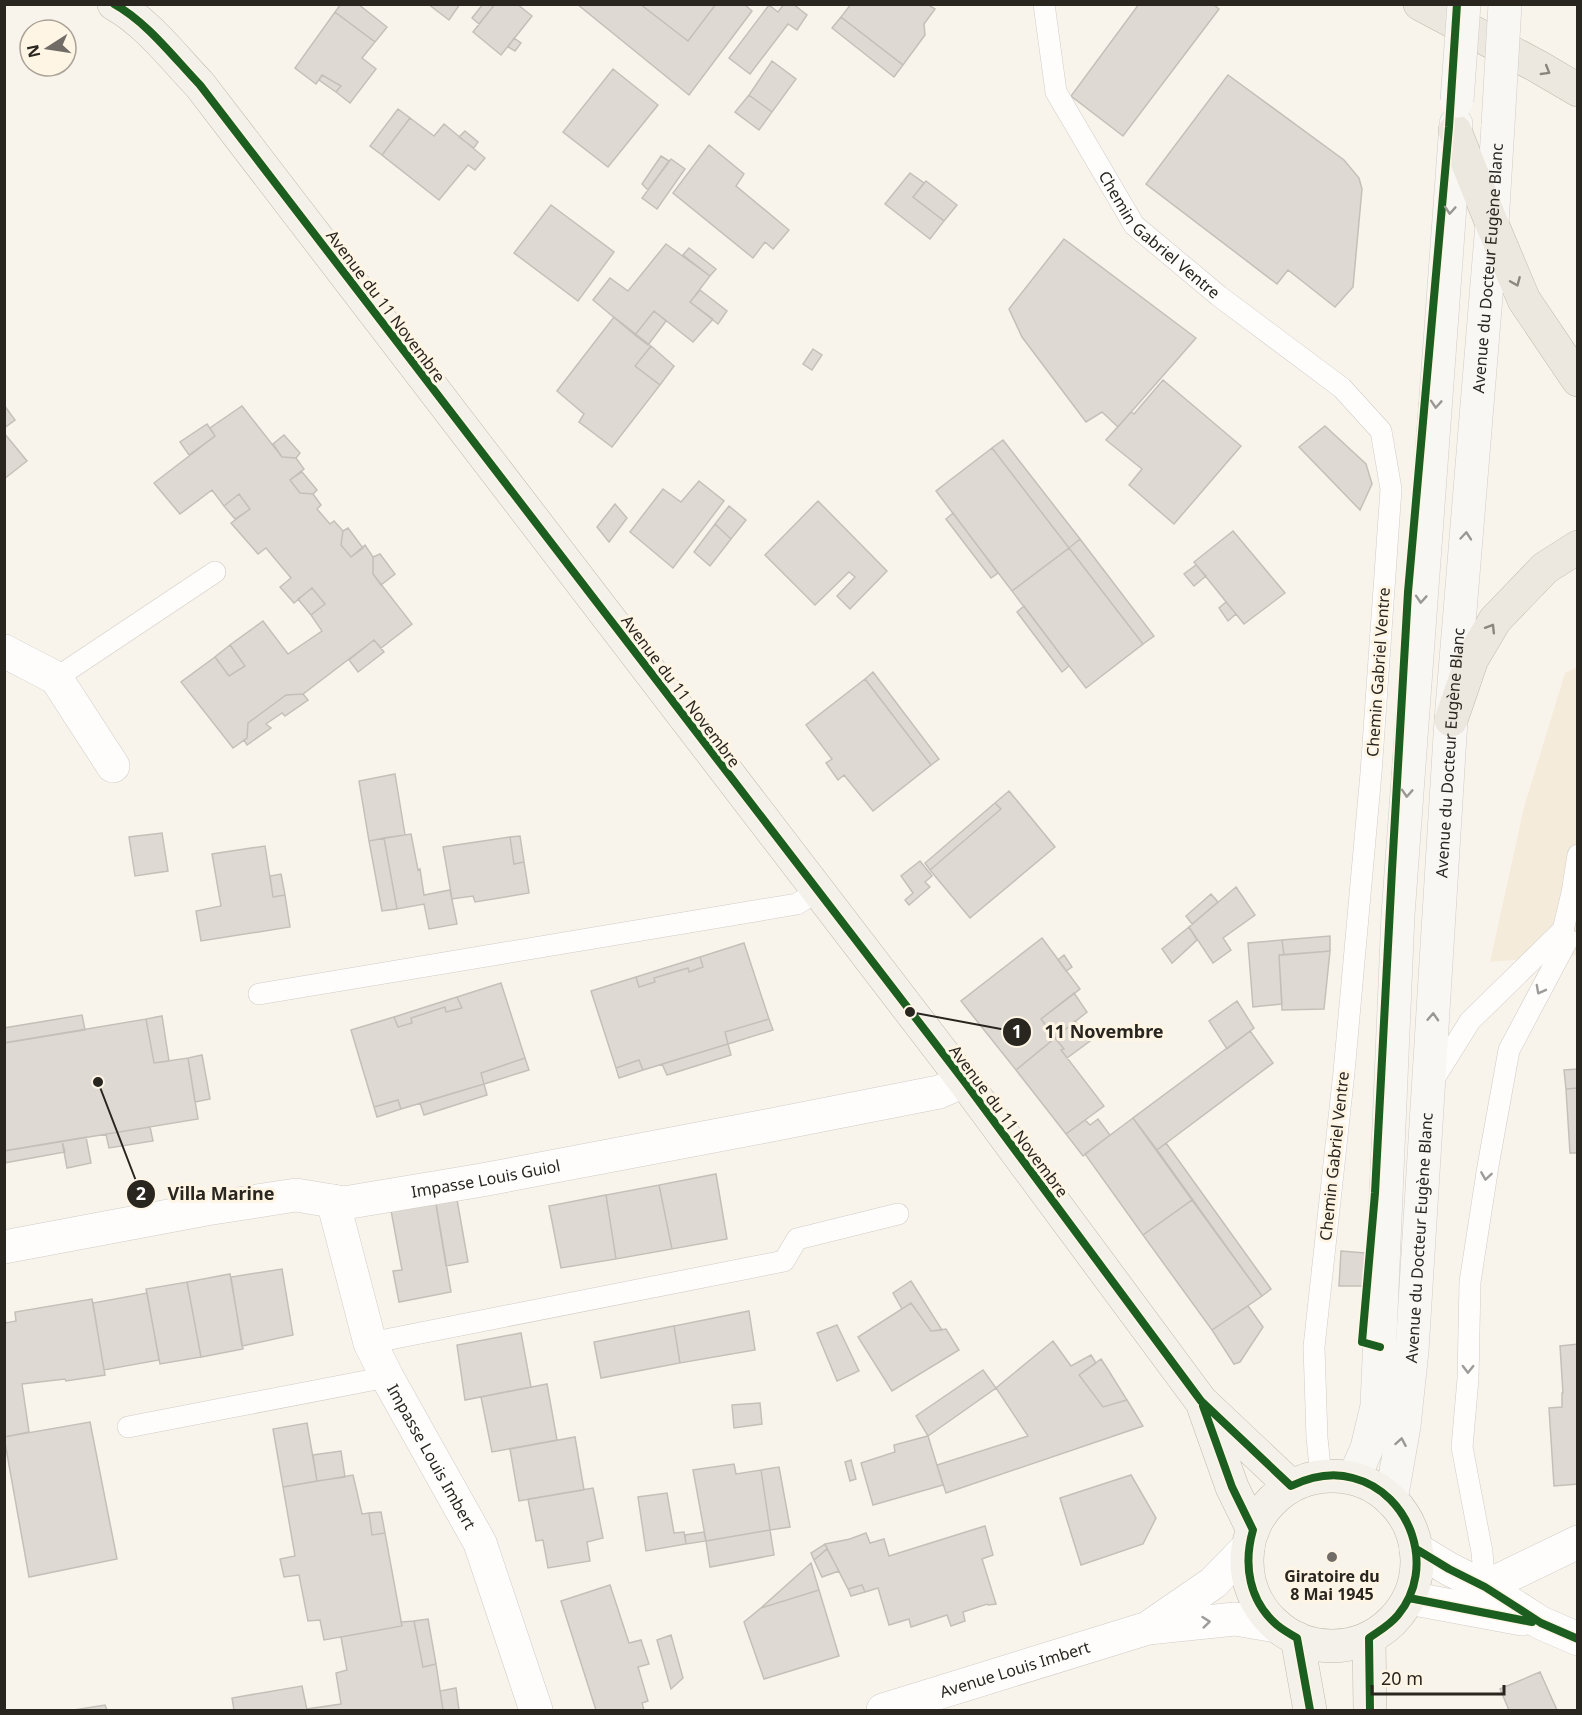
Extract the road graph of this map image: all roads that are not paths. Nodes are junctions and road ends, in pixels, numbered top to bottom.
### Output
1 (1044, 4) edge
2 (1420, 4) edge
3 (1464, 4) edge
4 (1505, 4) edge
5 (120, 7) edge
6 (1578, 90) edge
7 (1456, 116) junction
8 (1492, 224) junction
9 (1578, 380) edge
10 (1578, 547) edge
11 (215, 572) dead end
12 (4, 651) edge
13 (56, 678) junction
14 (1451, 720) junction
15 (113, 766) dead end
16 (1578, 855) edge
17 (818, 891) junction
18 (1569, 936) edge
19 (259, 994) dead end
20 (963, 1081) junction
21 (1429, 1087) junction
22 (333, 1201) junction
23 (898, 1214) dead end
24 (4, 1247) edge
25 (370, 1343) junction
26 (387, 1377) junction
27 (1201, 1401) junction
28 (128, 1427) dead end
29 (1354, 1478) junction
30 (1306, 1481) junction
31 (1391, 1500) junction
32 (1250, 1539) junction
33 (1578, 1542) edge
34 (1416, 1549) junction
35 (1485, 1587) junction
36 (1409, 1598) junction
37 (1541, 1623) junction
38 (1148, 1628) junction
39 (1287, 1632) junction
40 (1369, 1638) junction
41 (1578, 1639) edge
42 (536, 1710) edge
43 (883, 1710) edge
44 (1310, 1710) edge
45 (1370, 1710) edge

1 - 30 lane, Chemin Gabriel Ventre
2 -> 6 highway
3 - 7 main road, Avenue du Docteur Eugène Blanc, bridge
4 - 8 main road, Avenue du Docteur Eugène Blanc, bridge
5 - 17 main road, Avenue du 11 Novembre
7 - 8 highway
7 -> 29 main road, Avenue du Docteur Eugène Blanc
8 -> 9 highway
14 -> 8 main road, Avenue du Docteur Eugène Blanc
14 -> 10 highway
11 - 13 lane
12 - 13 street
13 - 15 street
21 -> 14 main road, Avenue du Docteur Eugène Blanc
16 - 18 lane
17 - 19 lane
17 - 20 main road, Avenue du 11 Novembre
18 - 21 lane
18 -> 35 lane
20 - 22 street, Impasse Louis Guiol
20 - 27 main road, Avenue du 11 Novembre
31 -> 21 main road, Avenue du Docteur Eugène Blanc
22 - 24 street, Impasse Louis Guiol
22 - 25 street, Impasse Louis Imbert
23 - 25 lane
25 - 26 street, Impasse Louis Imbert
26 - 28 lane
26 - 42 street, Impasse Louis Imbert
27 - 30 main road, Avenue du 11 Novembre
27 - 32 main road, Avenue du 11 Novembre
29 - 30 main road
29 - 31 main road
30 - 32 main road
31 - 34 main road
32 - 38 street, Avenue Louis Imbert
32 - 39 main road
33 - 35 street
34 - 35 street
34 - 36 main road
35 - 37 street
36 - 37 street
36 - 40 main road
37 - 41 street
38 -> 39 street, Avenue Louis Imbert
38 - 43 street, Avenue Louis Imbert
39 - 40 main road
39 - 44 main road
40 - 45 main road

